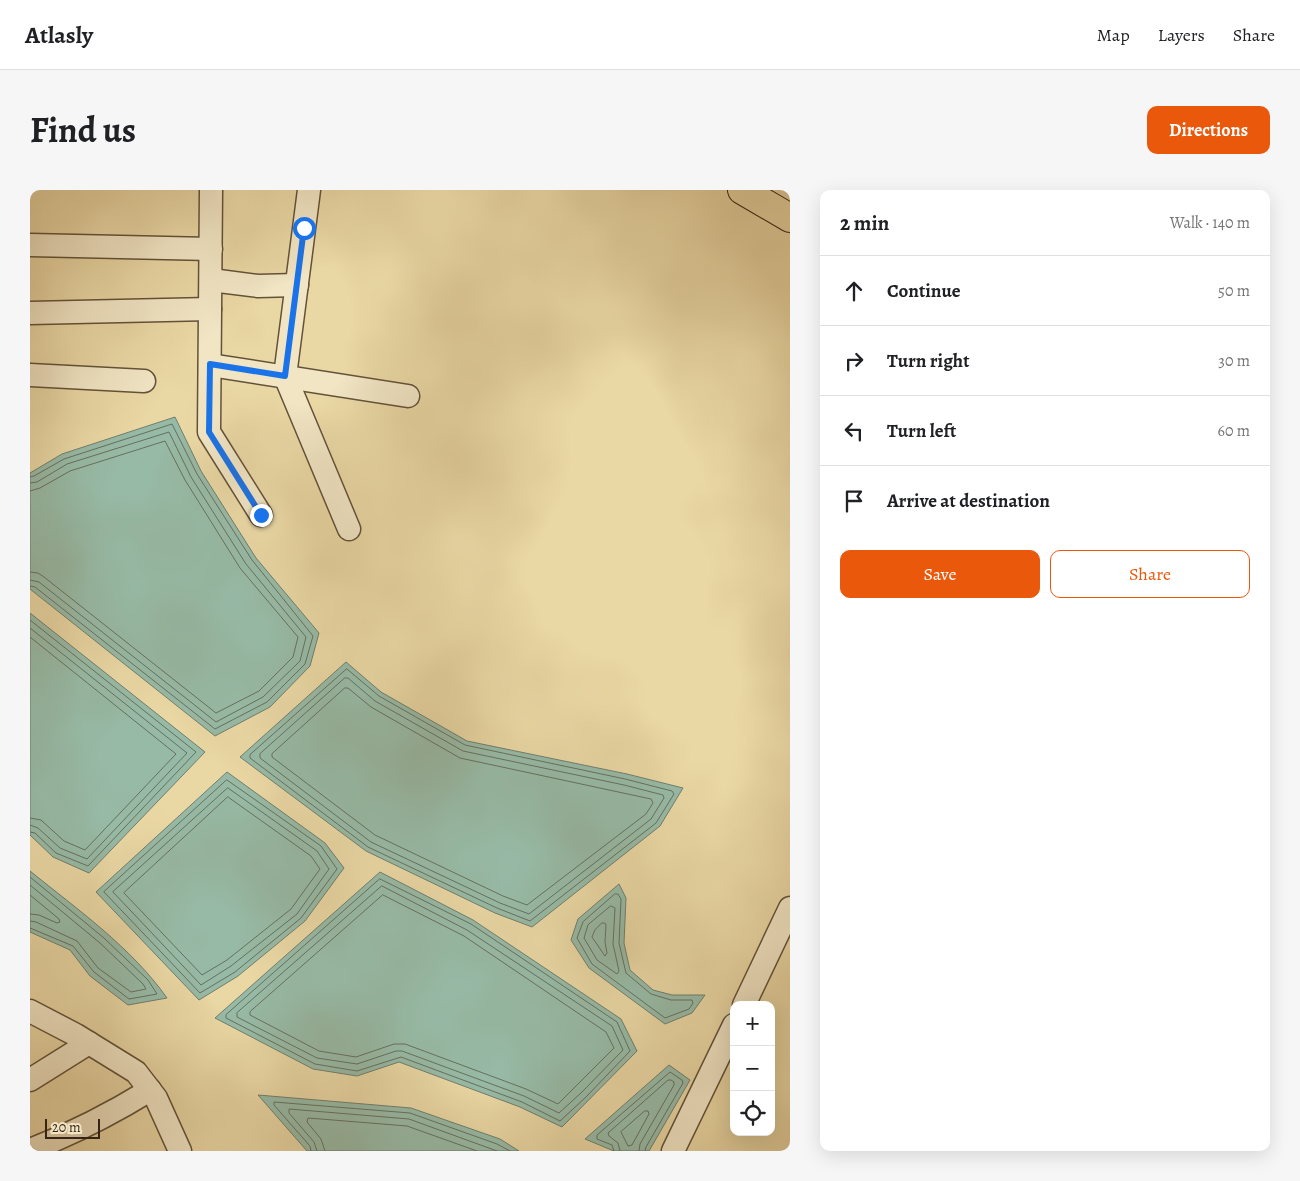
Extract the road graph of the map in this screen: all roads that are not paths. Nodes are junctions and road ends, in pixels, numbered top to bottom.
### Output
1 (211, 190) edge
2 (309, 190) edge
3 (754, 193) edge
4 (790, 218) edge
5 (30, 245) edge
6 (211, 249) junction
7 (211, 280) junction
8 (297, 285) junction
9 (210, 309) junction
10 (30, 313) edge
11 (210, 364) junction
12 (30, 375) edge
13 (285, 376) junction
14 (144, 381) dead end
15 (408, 396) dead end
16 (261, 515) dead end
17 (349, 529) dead end
18 (790, 908) edge
19 (746, 1001) edge
20 (30, 1011) edge
21 (730, 1033) edge
22 (89, 1043) junction
23 (30, 1080) edge
24 (150, 1090) junction
25 (30, 1150) edge
26 (180, 1151) edge
27 (673, 1151) edge

1 - 6 street
2 - 8 street
3 - 4 main road
5 - 6 street
6 - 7 street
7 - 8 street
7 - 9 street
8 - 13 street
9 - 10 street
9 - 11 street
11 - 13 street
11 - 16 street
12 - 14 street
13 - 15 street
13 - 17 street
18 - 19 street
20 - 22 street
21 - 27 street
22 - 23 street
22 - 24 street
24 - 25 street
24 - 26 street

